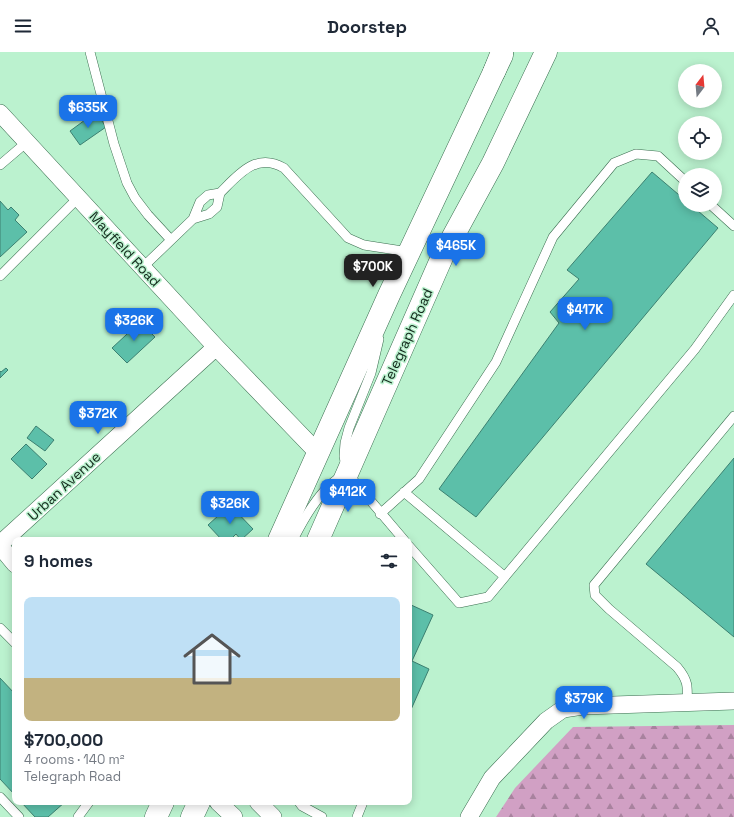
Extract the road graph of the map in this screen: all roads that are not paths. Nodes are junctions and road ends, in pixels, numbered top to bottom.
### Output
1 (90, 52) edge
2 (502, 52) edge
3 (546, 52) edge
4 (0, 113) edge
5 (26, 142) junction
6 (0, 166) edge
7 (678, 175) edge
8 (220, 193) junction
9 (78, 198) junction
10 (719, 212) edge
11 (193, 220) junction
12 (734, 226) edge
13 (172, 240) junction
14 (409, 252) junction
15 (143, 268) junction
16 (0, 276) edge
17 (389, 295) junction
18 (734, 295) edge
19 (216, 347) junction
20 (734, 416) edge
21 (318, 453) junction
22 (347, 473) junction
23 (404, 492) junction
24 (380, 514) junction
25 (280, 537) edge
26 (295, 537) edge
27 (319, 537) edge
28 (401, 537) edge
29 (0, 545) edge
30 (412, 549) edge
31 (12, 560) edge
32 (504, 576) junction
33 (0, 628) edge
34 (12, 640) edge
35 (734, 701) edge
36 (687, 702) junction
37 (0, 796) edge
38 (86, 805) edge
39 (162, 805) edge
40 (198, 805) edge
41 (221, 805) edge
42 (261, 805) edge
43 (301, 805) edge
44 (362, 805) edge
45 (19, 817) edge
46 (78, 817) edge
47 (156, 817) edge
48 (192, 817) edge
49 (234, 817) edge
50 (273, 817) edge
51 (322, 817) edge
52 (357, 817) edge
53 (469, 817) edge

1 - 13 lane
2 - 14 main road
3 - 22 main road, Telegraph Road
4 - 5 street, Mayfield Road
5 - 6 lane
5 - 9 street, Mayfield Road
7 - 23 lane
8 - 11 lane
8 - 11 lane
8 - 14 lane
9 - 15 street, Mayfield Road
9 - 16 lane
10 - 12 lane
11 - 13 lane
13 - 15 lane
14 - 17 main road
15 - 19 street, Mayfield Road
17 - 21 main road
17 - 22 lane
18 - 32 lane
19 - 21 street, Mayfield Road
19 - 29 street, Urban Avenue
20 - 36 lane
21 - 25 main road
22 - 24 lane
22 - 26 lane
22 - 27 main road, Telegraph Road
23 - 24 lane
23 - 32 lane
24 - 28 lane
29 - 31 street
30 - 32 lane
33 - 34 lane
35 - 36 street
36 - 53 street
37 - 45 lane
38 - 46 lane
39 - 47 main road
40 - 48 main road
41 - 49 street
42 - 50 street
43 - 51 lane
44 - 52 lane

